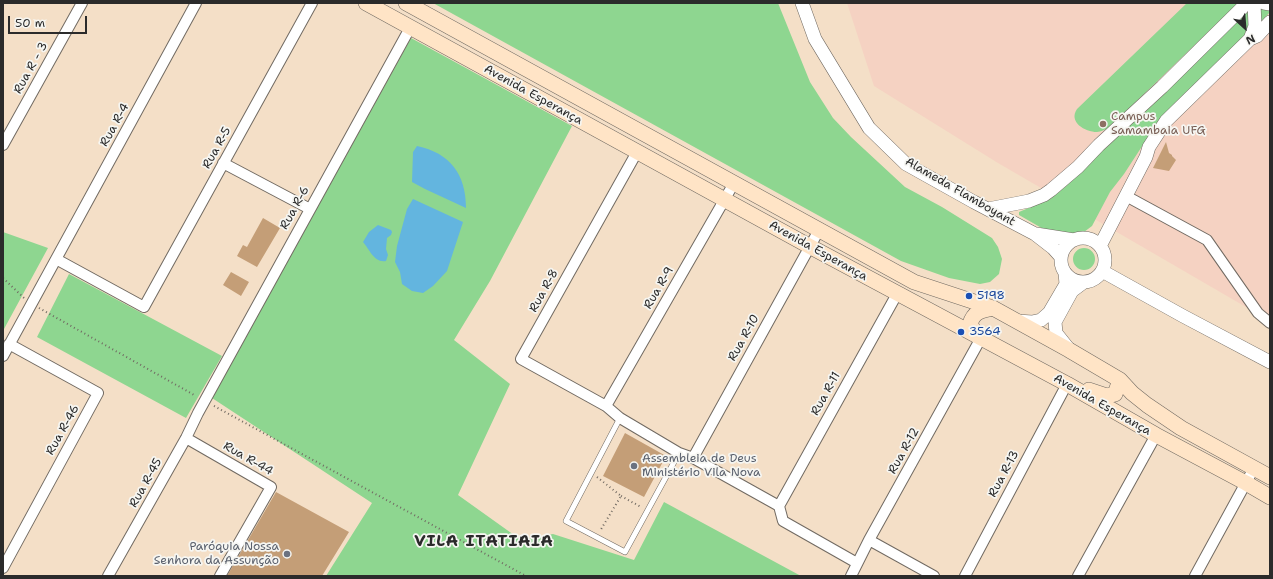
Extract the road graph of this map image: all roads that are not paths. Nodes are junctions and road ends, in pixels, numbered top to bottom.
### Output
1 (82, 3) edge
2 (196, 3) edge
3 (312, 3) edge
4 (366, 3) edge
5 (406, 3) edge
6 (802, 3) edge
7 (1245, 3) edge
8 (1254, 3) edge
9 (1264, 3) edge
10 (1270, 4) edge
11 (1270, 22) edge
12 (410, 28) junction
13 (1250, 39) junction
14 (3, 145) edge
15 (637, 152) junction
16 (223, 163) junction
17 (734, 183) junction
18 (1126, 196) junction
19 (725, 200) junction
20 (1029, 201) junction
21 (310, 209) junction
22 (988, 209) junction
23 (1009, 221) junction
24 (819, 230) junction
25 (1035, 234) junction
26 (1074, 240) junction
27 (809, 246) junction
28 (1100, 246) junction
29 (1061, 257) junction
30 (56, 260) junction
31 (1102, 271) junction
32 (1065, 273) junction
33 (1084, 282) junction
34 (896, 294) junction
35 (993, 308) junction
36 (1013, 320) junction
37 (1270, 323) edge
38 (979, 337) junction
39 (9, 344) junction
40 (1069, 350) junction
41 (3, 356) edge
42 (1270, 362) edge
43 (1120, 380) junction
44 (1067, 384) junction
45 (205, 401) joint
46 (606, 406) junction
47 (620, 418) junction
48 (1156, 435) junction
49 (186, 438) junction
50 (679, 453) junction
51 (693, 458) junction
52 (1254, 468) junction
53 (1270, 477) edge
54 (1246, 483) junction
55 (1270, 497) edge
56 (779, 506) junction
57 (869, 540) junction
58 (857, 563) junction
59 (3, 568) edge
60 (108, 576) edge
61 (220, 576) edge
62 (850, 576) edge
63 (934, 576) edge
64 (965, 576) edge
65 (1078, 576) edge
66 (1195, 576) edge

1 - 14 street, Rua R - 3
2 - 30 street, Rua R-4
3 - 16 street, Rua R-5
4 - 12 main road, Avenida Esperança
5 - 17 main road, Avenida Esperança
6 - 22 street, Alameda Flamboyant
7 - 20 street
8 - 13 street
9 - 10 street
11 - 13 street
12 - 15 main road, Avenida Esperança
12 - 21 street, Rua R-6
13 - 18 street
15 - 19 main road, Avenida Esperança
15 - 46 street, Rua R-8
16 - 21 street
16 - 30 street, Rua R-5
17 - 19 street, Rua R-9
17 - 24 main road, Avenida Esperança
18 - 28 street
18 - 37 street
19 - 27 main road, Avenida Esperança
19 - 46 street, Rua R-9
20 - 22 street
20 - 23 street
21 - 45 street, Rua R-6
22 - 23 street, Alameda Flamboyant
23 - 25 street, Alameda Flamboyant
24 - 27 street, Rua R-10
24 - 35 main road, Avenida Esperança
25 - 26 street, Alameda Flamboyant
25 - 29 street, Alameda Flamboyant
26 - 28 street
26 - 29 street
27 - 34 main road, Avenida Esperança
27 - 51 street, Rua R-10
28 - 31 street
29 - 32 street
30 - 39 street, Rua R-4
31 - 33 street
31 - 42 street
32 - 33 street
32 - 36 street
33 - 40 street
34 - 38 main road, Avenida Esperança
34 - 56 street, Rua R-11
35 - 36 main road, Avenida Esperança
35 - 38 main road
36 - 40 main road, Avenida Esperança
38 - 44 main road, Avenida Esperança
38 - 57 street, Rua R-12
39 - 41 street, Rua R-4
39 - 59 street, Rua R-46
40 - 43 main road, Avenida Esperança
43 - 44 main road
43 - 52 main road, Avenida Esperança
44 - 48 main road, Avenida Esperança
44 - 64 street, Rua R-13
45 - 49 street, Rua R-45
46 - 47 street
47 - 50 street
47 - 50 lane
48 - 54 main road, Avenida Esperança
48 - 65 street
49 - 60 street, Rua R-45
49 - 61 street, Rua R-44
50 - 51 street
51 - 56 street
52 - 53 main road, Avenida Esperança
52 - 54 street
54 - 55 main road, Avenida Esperança
54 - 66 street
56 - 58 street
57 - 58 street, Rua R-12
57 - 63 street
58 - 62 street, Rua R-12

